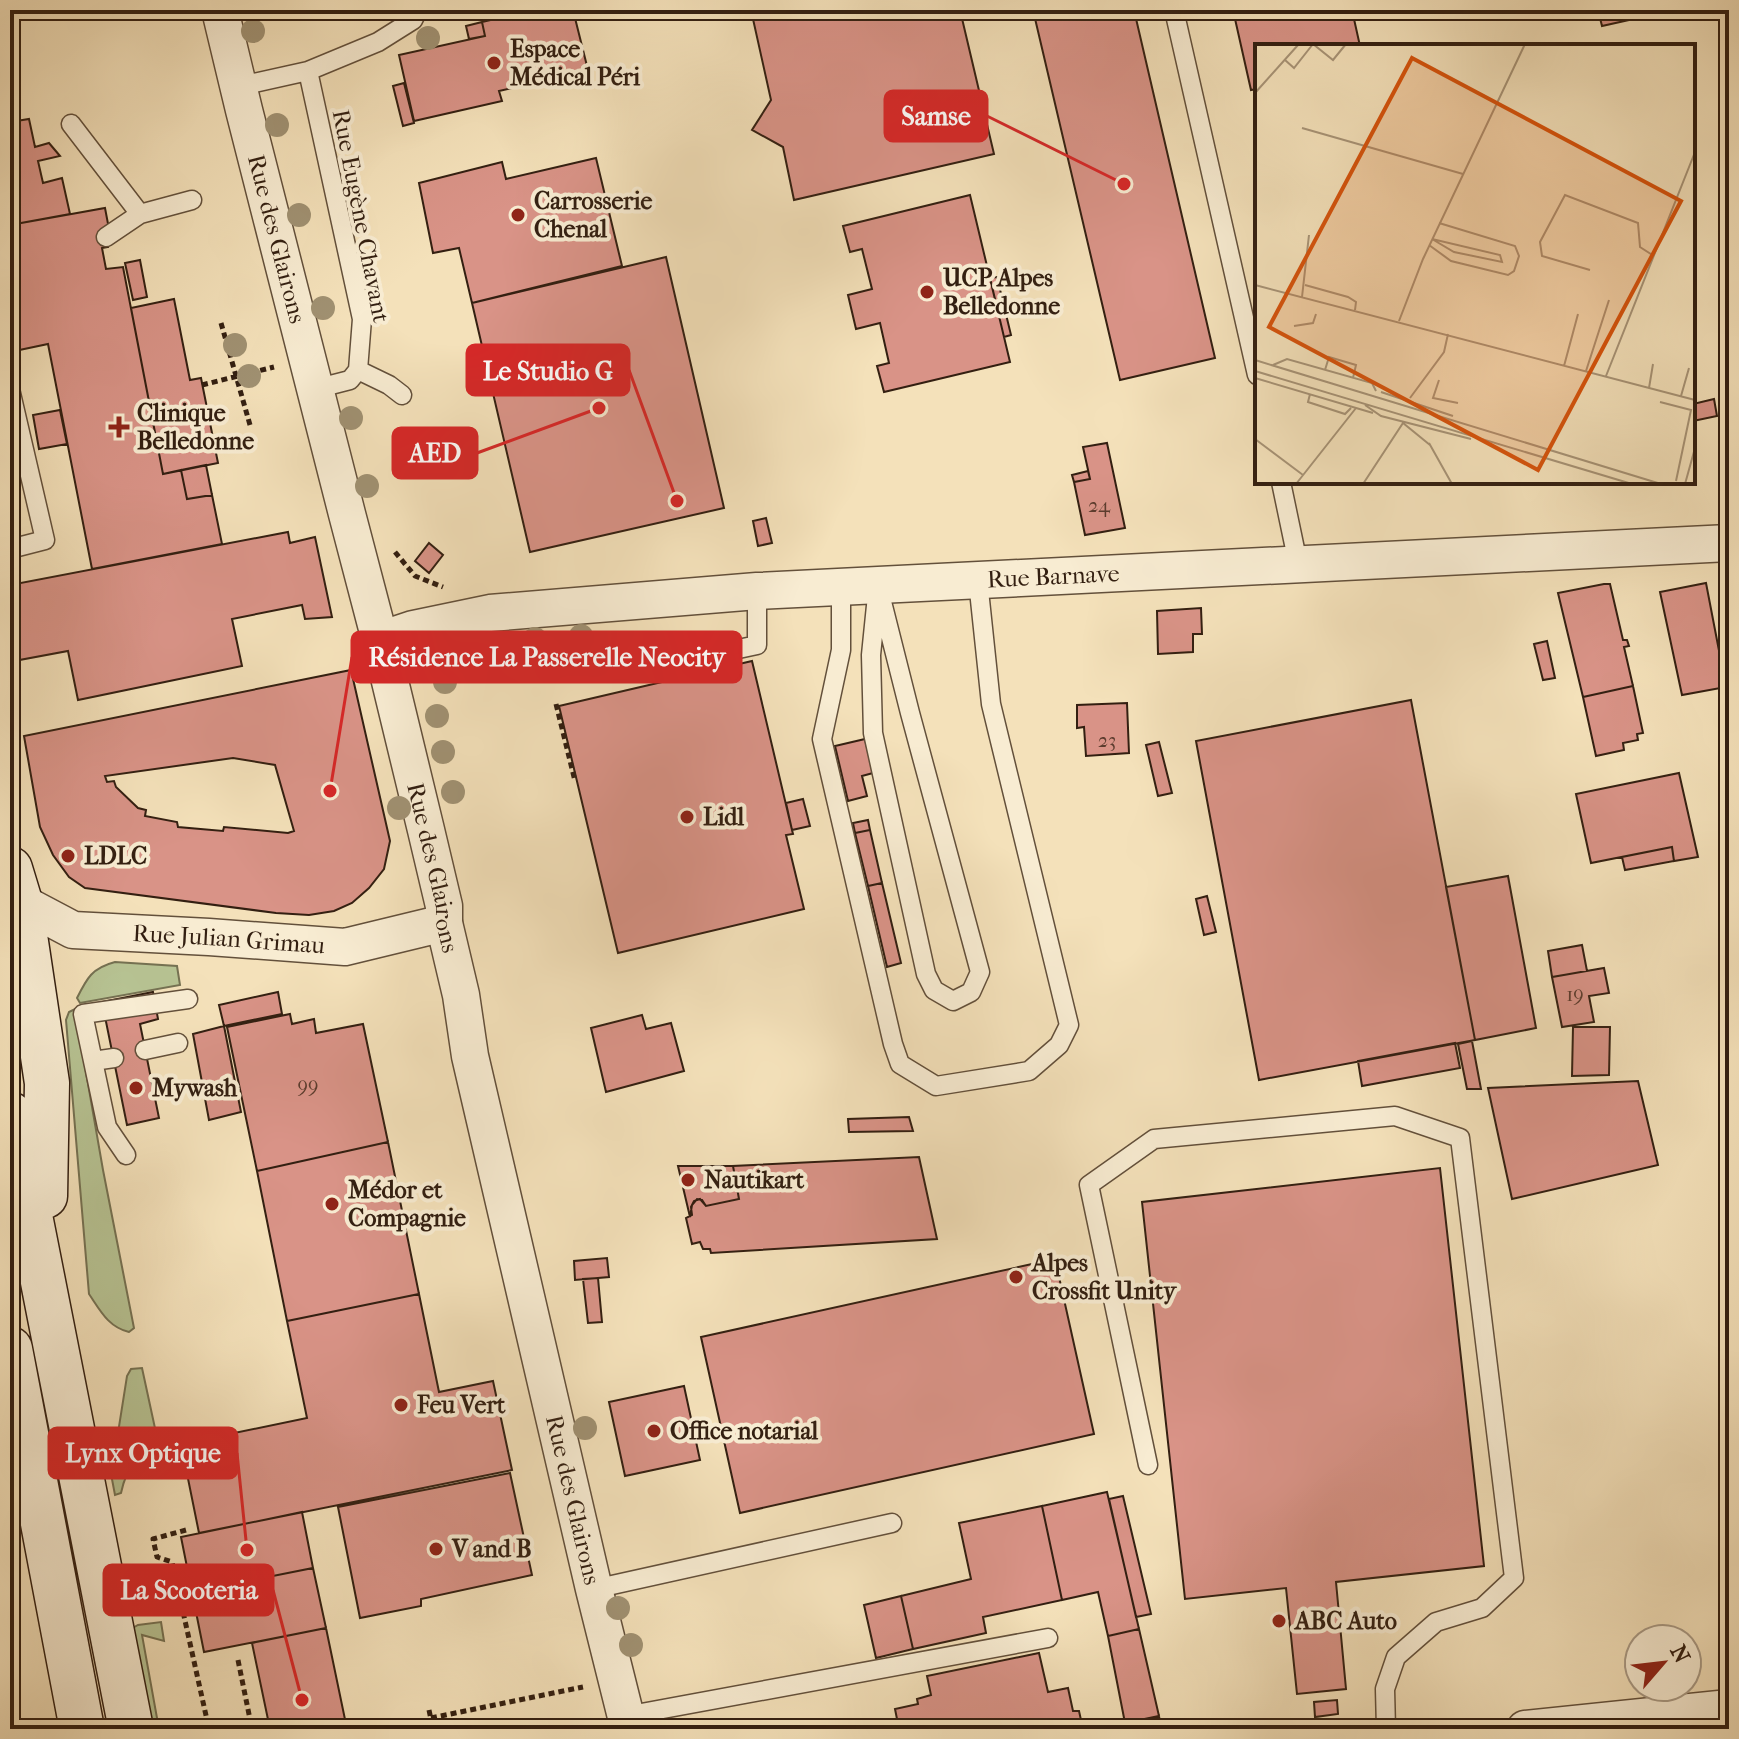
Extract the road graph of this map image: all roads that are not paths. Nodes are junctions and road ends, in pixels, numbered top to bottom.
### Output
1 (220, 10) edge
2 (418, 10) edge
3 (1174, 10) edge
4 (308, 71) junction
5 (240, 86) junction
6 (71, 124) dead end
7 (192, 200) dead end
8 (140, 214) junction
9 (106, 237) dead end
10 (1255, 366) edge
11 (358, 370) junction
12 (10, 389) edge
13 (315, 389) junction
14 (402, 395) dead end
15 (1281, 484) edge
16 (1729, 543) edge
17 (10, 549) edge
18 (1290, 565) junction
19 (978, 581) junction
20 (878, 586) junction
21 (841, 587) junction
22 (757, 591) junction
23 (380, 640) junction
24 (729, 651) dead end
25 (13, 889) edge
26 (444, 923) junction
27 (188, 999) dead end
28 (178, 1043) dead end
29 (145, 1050) dead end
30 (114, 1058) dead end
31 (93, 1061) junction
32 (10, 1114) edge
33 (126, 1155) dead end
34 (44, 1291) junction
35 (10, 1349) edge
36 (10, 1404) edge
37 (30, 1456) junction
38 (1148, 1465) dead end
39 (892, 1523) dead end
40 (594, 1589) junction
41 (1048, 1638) dead end
42 (1729, 1708) edge
43 (627, 1722) edge
44 (82, 1729) edge
45 (131, 1729) edge
46 (1386, 1729) edge
47 (1525, 1729) edge

1 - 5 street, Rue des Glairons
2 - 4 lane
3 - 10 lane
4 - 5 lane
4 - 11 lane, Rue Eugène Chavant
5 - 13 street, Rue des Glairons
6 - 8 lane
7 - 8 lane
8 - 9 lane
11 - 13 lane
11 - 14 lane
12 - 17 lane
13 - 23 street, Rue des Glairons
15 - 18 lane
16 - 18 street, Rue Barnave
18 - 19 street, Rue Barnave
19 - 20 street, Rue Barnave
19 - 21 lane
20 - 20 lane
20 - 21 street, Rue Barnave
21 - 22 street, Rue Barnave
22 - 23 street, Rue Barnave
22 - 24 lane
23 - 26 street, Rue des Glairons
25 - 26 street, Rue Julian Grimau
25 - 34 main road
26 - 40 street, Rue des Glairons
27 - 31 lane
28 - 29 lane
30 - 31 lane
31 - 33 lane
32 - 34 main road
34 - 45 main road
35 - 37 main road
36 - 37 main road
37 - 44 main road
38 - 46 lane
39 - 40 lane
40 - 43 street, Rue des Glairons
41 - 43 lane
42 - 47 street

